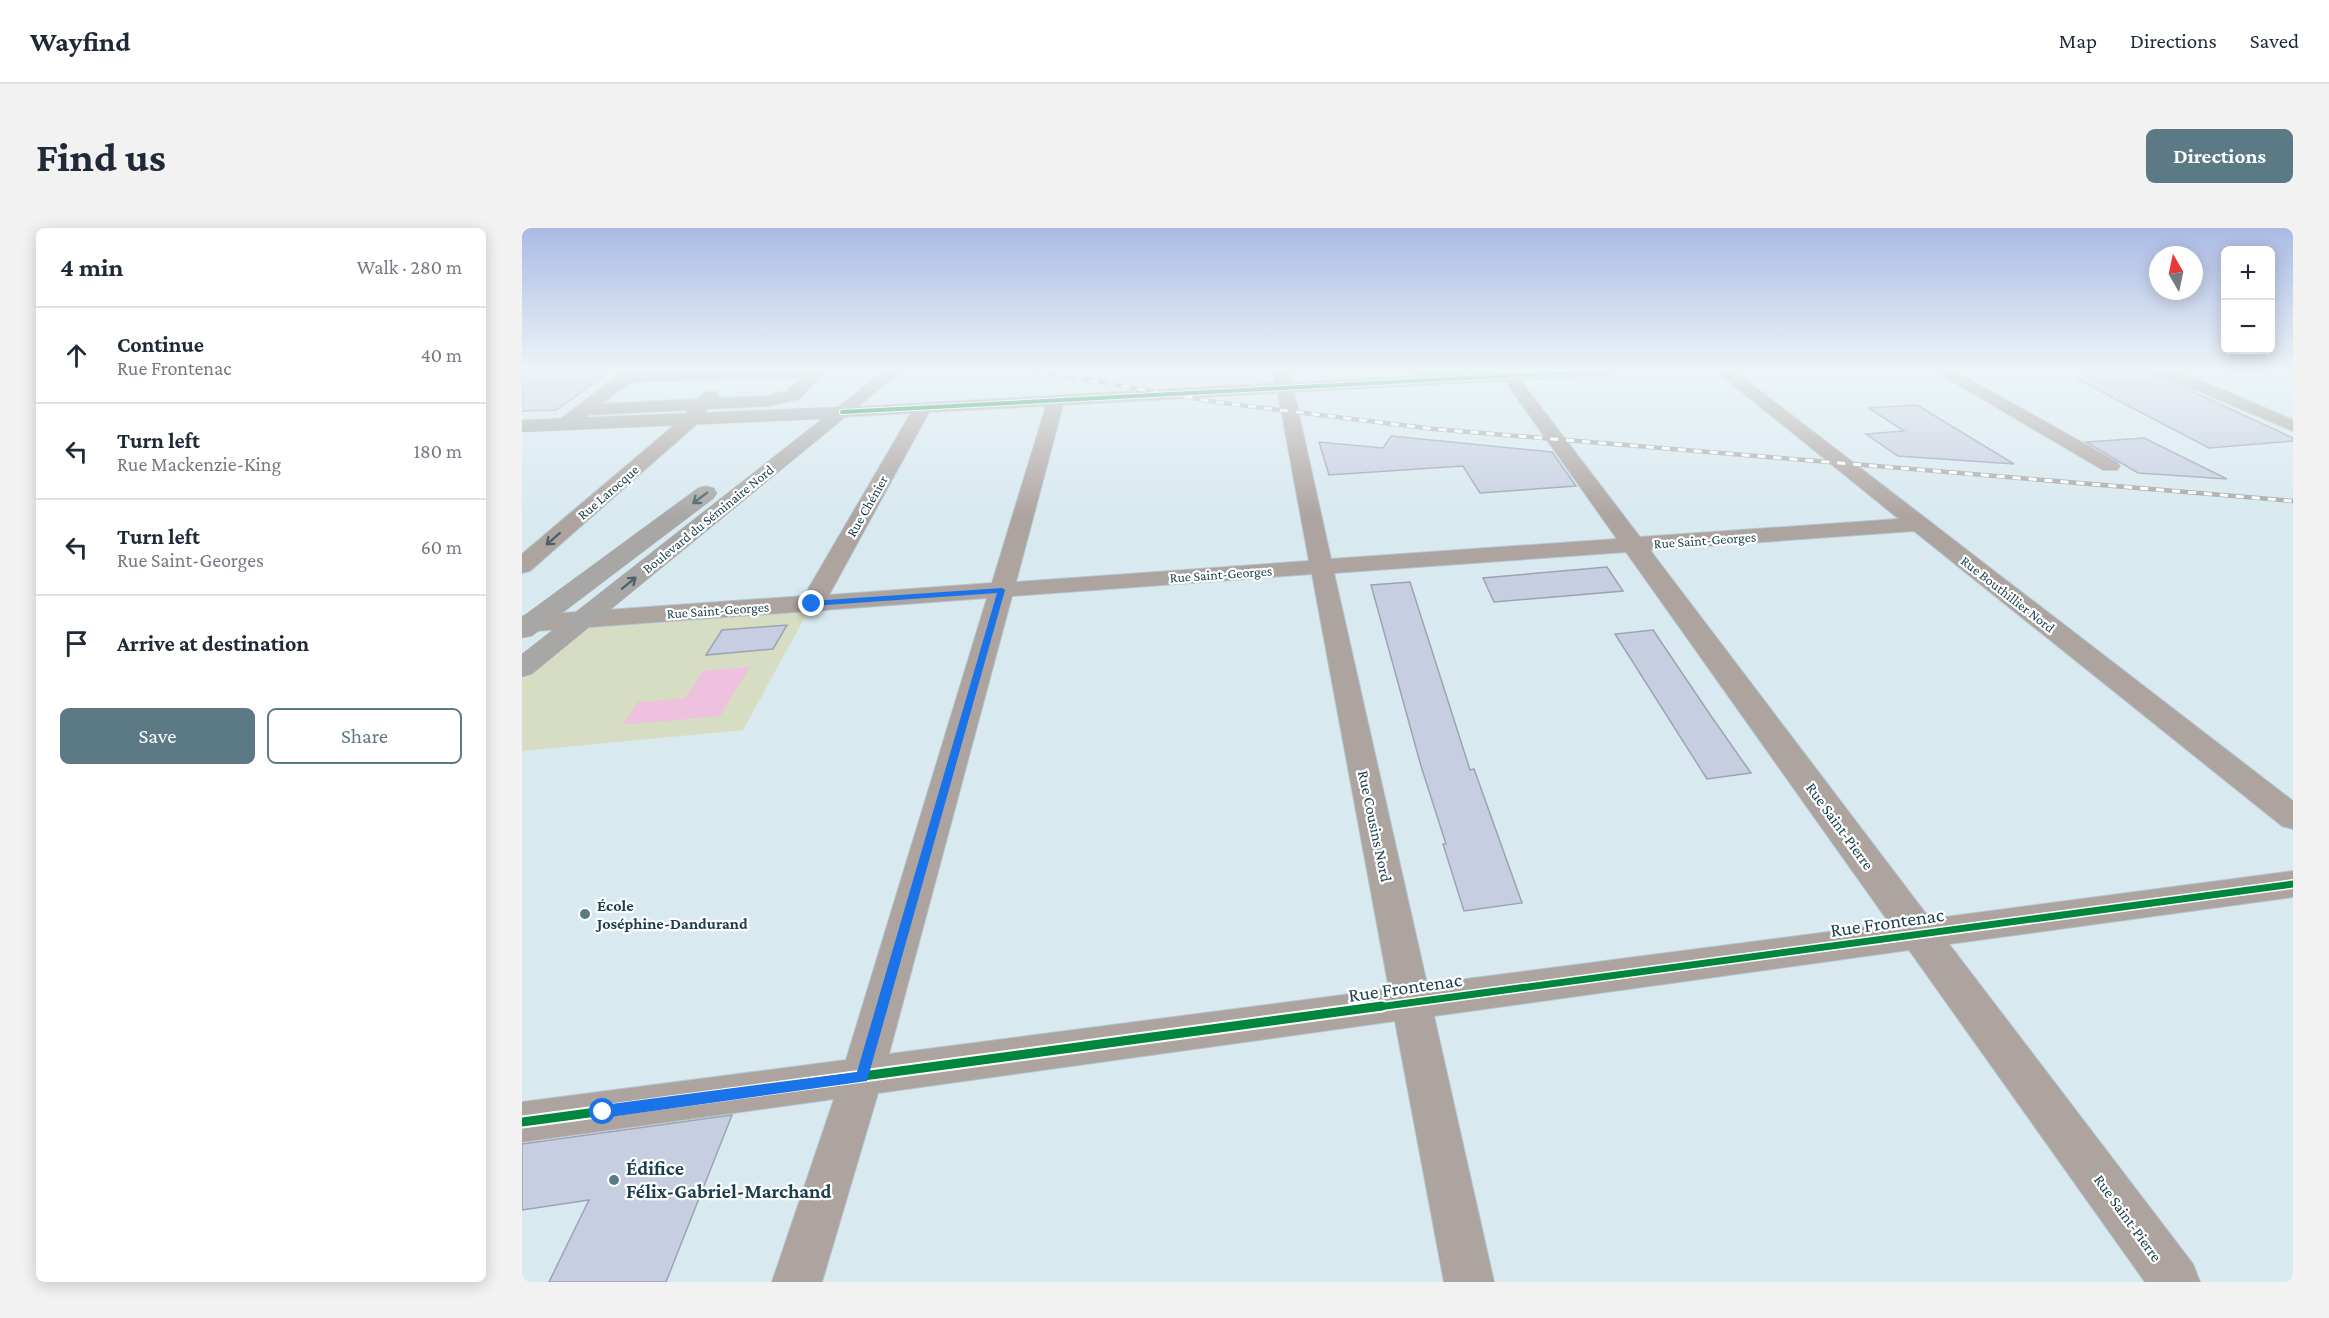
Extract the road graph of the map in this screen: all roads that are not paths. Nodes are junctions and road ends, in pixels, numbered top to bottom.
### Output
1 (571, 419) edge
2 (614, 419) edge
3 (689, 419) edge
4 (806, 419) edge
5 (833, 419) edge
6 (916, 419) edge
7 (1051, 419) edge
8 (1291, 419) edge
9 (1541, 419) edge
10 (1786, 419) edge
11 (2028, 419) edge
12 (2277, 419) edge
13 (565, 424) junction
14 (522, 426) edge
15 (2293, 426) edge
16 (2110, 466) dead end
17 (1919, 524) junction
18 (1633, 545) junction
19 (522, 566) edge
20 (1322, 567) junction
21 (1002, 590) junction
22 (812, 604) junction
23 (584, 620) junction
24 (525, 626) edge
25 (522, 668) edge
26 (2293, 818) edge
27 (2293, 884) edge
28 (1919, 934) junction
29 (1411, 1003) junction
30 (862, 1077) junction
31 (522, 1122) edge
32 (797, 1282) edge
33 (1469, 1282) edge
34 (2175, 1282) edge

1 - 13 street
2 - 13 main road
3 -> 19 street, Rue Larocque
4 -> 24 main road, Boulevard du Séminaire Nord
23 -> 5 main road, Boulevard du Séminaire Nord
6 - 22 street, Rue Chénier
7 - 21 street
8 - 20 street, Rue Cousins Nord
9 - 18 street, Rue Saint-Pierre
10 - 17 street, Rue Bouthillier Nord
11 - 16 street
12 - 15 street
13 - 14 main road
17 - 18 street, Rue Saint-Georges
17 - 26 street, Rue Bouthillier Nord
18 - 20 street, Rue Saint-Georges
18 - 28 street, Rue Saint-Pierre
20 - 21 street, Rue Saint-Georges
20 - 29 street, Rue Cousins Nord
21 - 22 street, Rue Saint-Georges
21 - 30 street
22 - 23 street, Rue Saint-Georges
23 - 24 street, Rue Saint-Georges
23 - 25 main road, Boulevard du Séminaire Nord
27 - 28 street, Rue Frontenac
28 - 29 street, Rue Frontenac
28 - 34 street, Rue Saint-Pierre
29 - 30 street, Rue Frontenac
29 - 33 street, Rue Cousins Nord
30 - 31 street, Rue Frontenac
30 - 32 street

